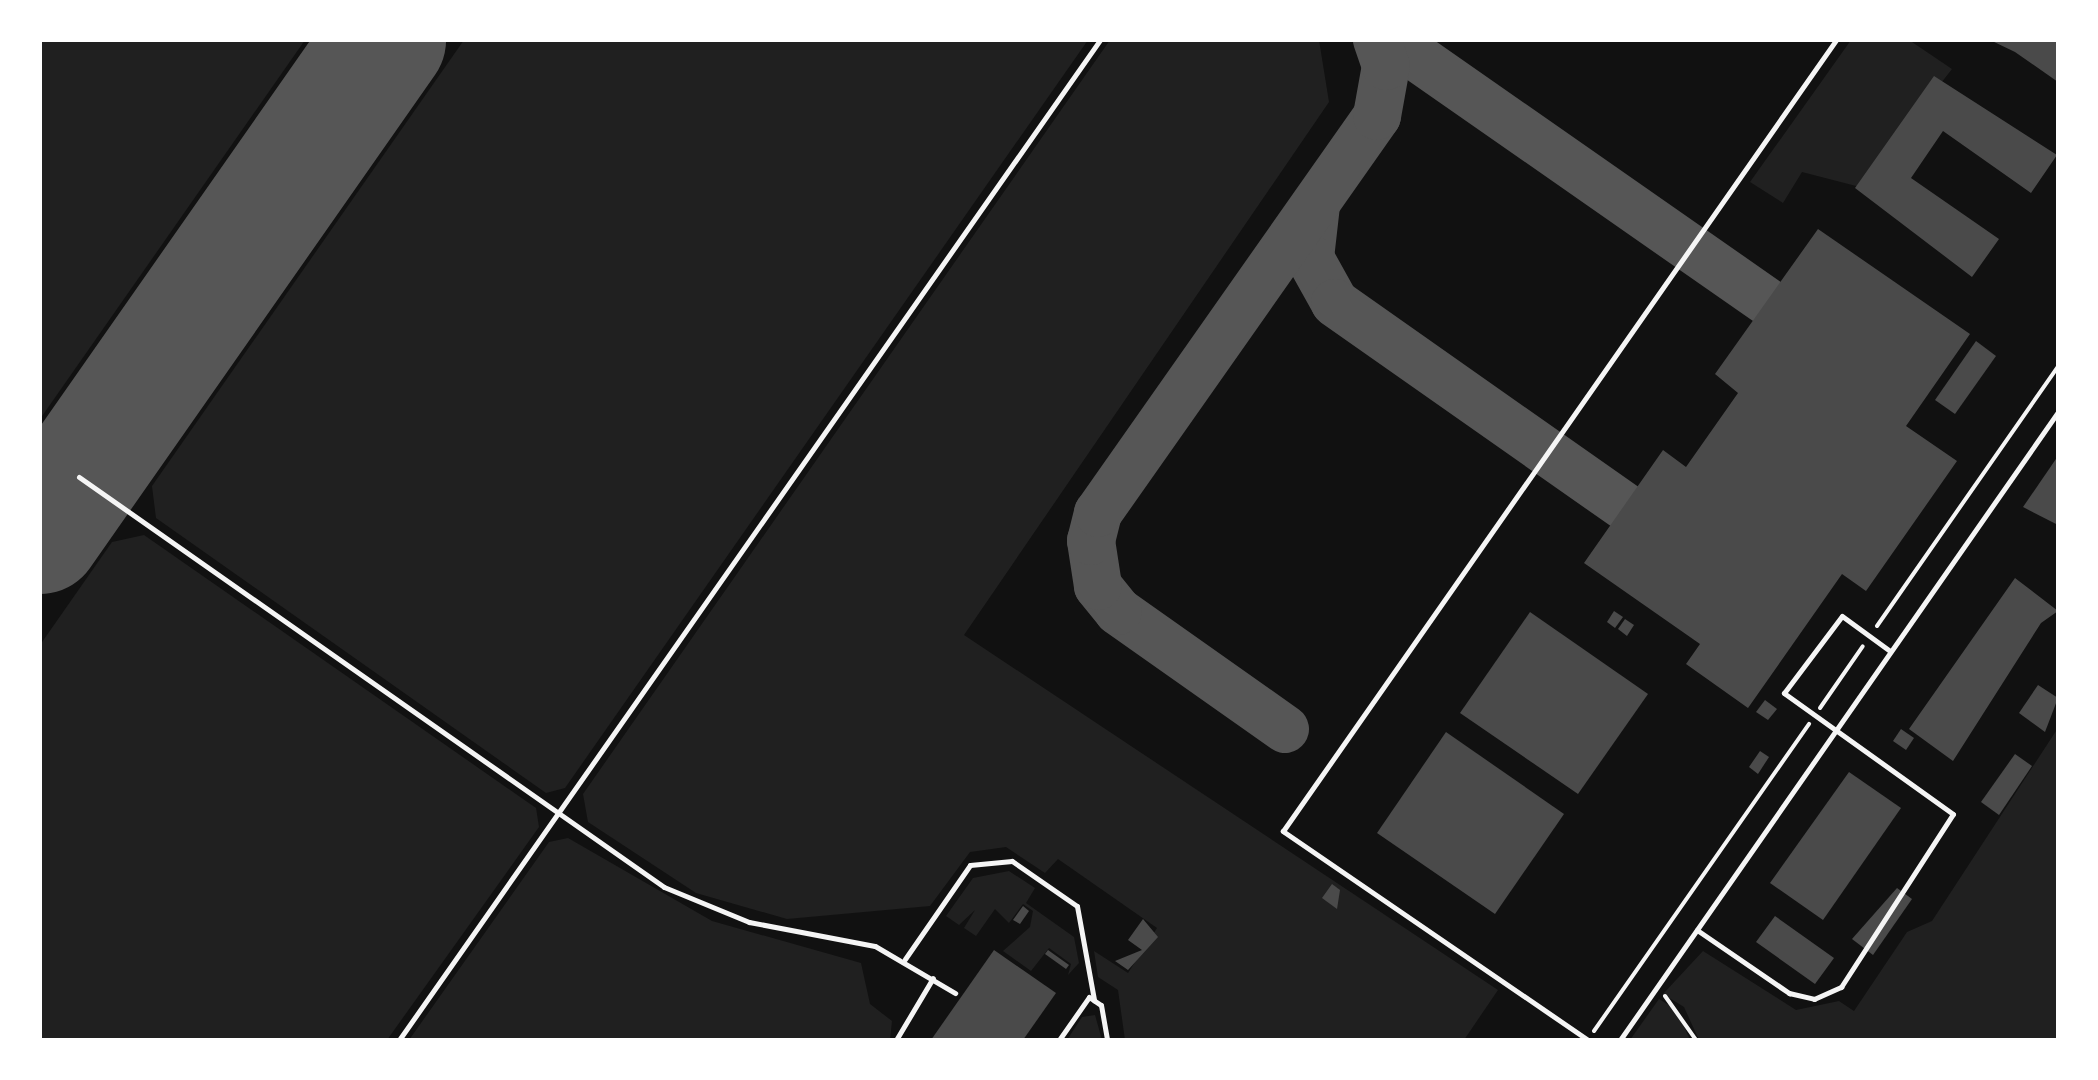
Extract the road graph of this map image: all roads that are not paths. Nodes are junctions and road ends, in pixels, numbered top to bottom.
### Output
1 (1100, 40) edge
2 (1836, 40) edge
3 (2058, 412) edge
4 (79, 478) dead end
5 (1891, 652) junction
6 (1836, 731) junction
7 (559, 814) junction
8 (1697, 930) junction
9 (905, 959) junction
10 (933, 978) junction
11 (955, 993) dead end
12 (1094, 1000) junction
13 (399, 1040) edge
14 (896, 1040) edge
15 (1059, 1040) edge
16 (1108, 1040) edge
17 (1588, 1040) edge
18 (1620, 1040) edge

1 - 7 lane
2 - 17 lane
3 - 5 lane
4 - 7 lane
5 - 6 lane
5 - 6 lane
6 - 8 lane
6 - 8 lane
7 - 9 lane
7 - 13 lane
8 - 18 lane
9 - 10 lane
9 - 12 lane
10 - 11 lane
10 - 14 lane
12 - 15 lane
12 - 16 lane

